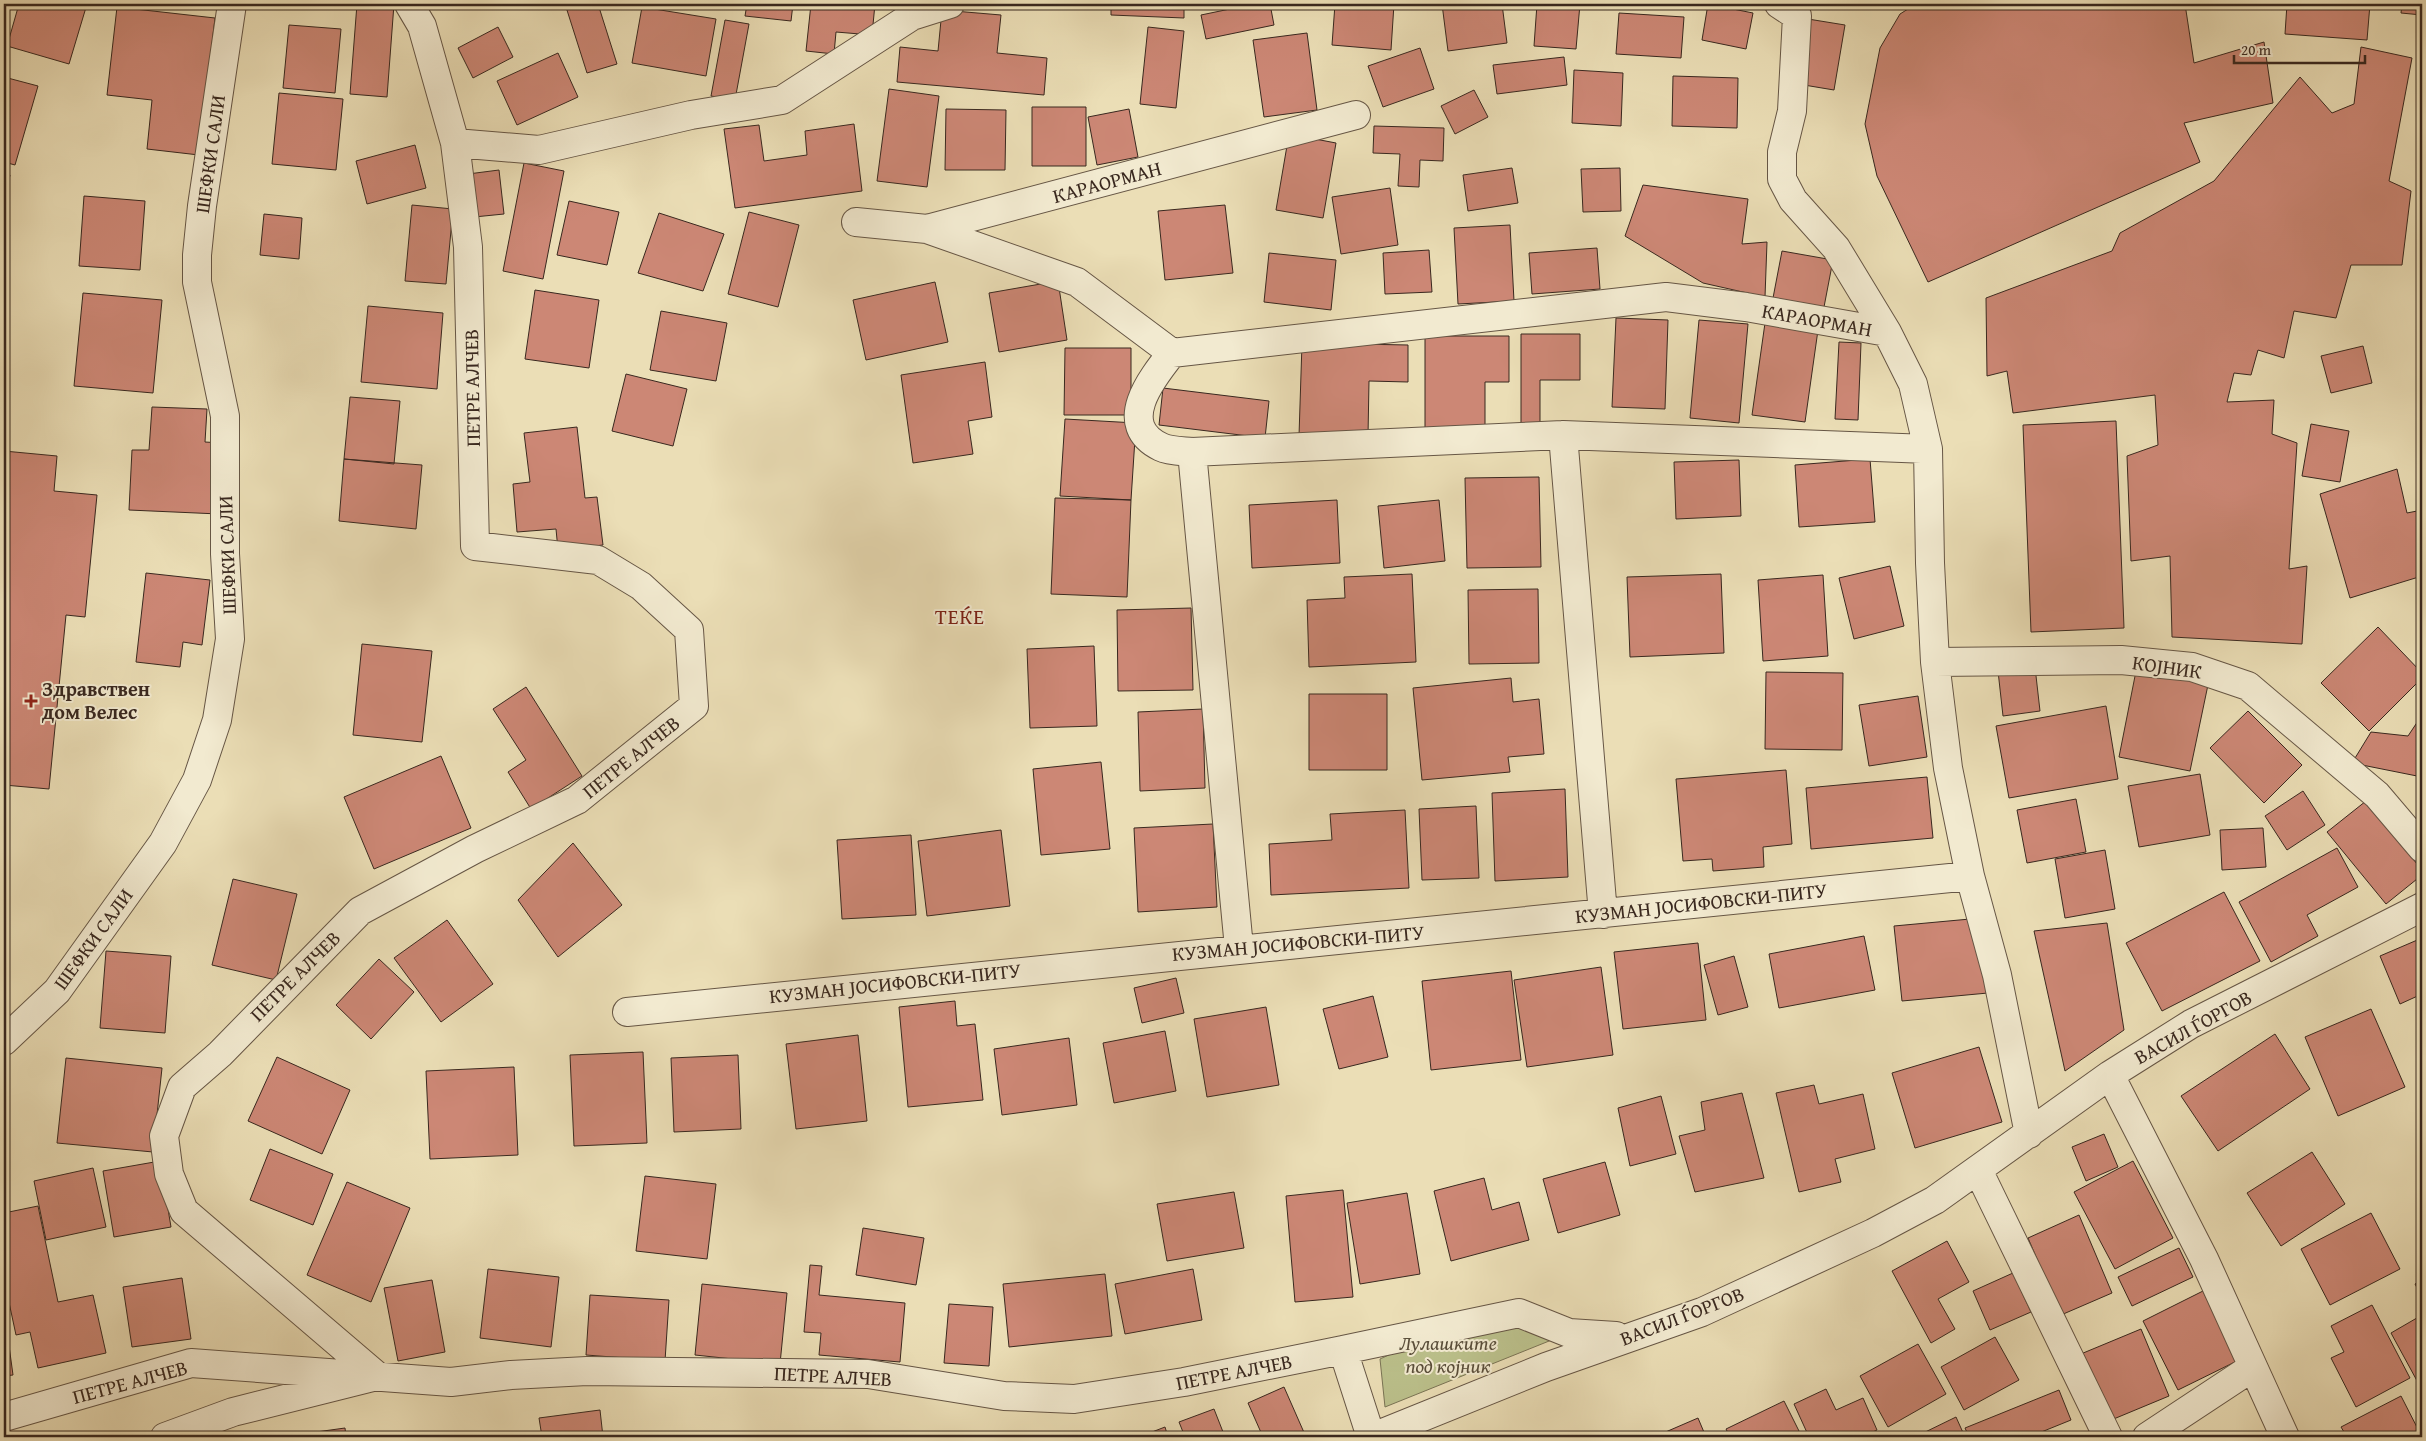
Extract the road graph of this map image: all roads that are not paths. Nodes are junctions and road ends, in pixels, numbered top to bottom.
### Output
1 (232, 4) edge
2 (409, 4) edge
3 (950, 4) edge
4 (1788, 10) edge
5 (1356, 115) dead end
6 (455, 143) junction
7 (856, 222) dead end
8 (927, 229) junction
9 (1887, 332) junction
10 (1172, 353) junction
11 (1563, 435) junction
12 (1928, 449) junction
13 (1192, 452) junction
14 (1935, 662) junction
15 (2422, 848) edge
16 (1970, 876) junction
17 (2422, 907) edge
18 (1603, 914) junction
19 (1239, 948) junction
20 (627, 1012) dead end
21 (4, 1041) edge
22 (2110, 1075) junction
23 (2029, 1134) junction
24 (1978, 1170) junction
25 (1630, 1337) junction
26 (1343, 1350) junction
27 (2253, 1367) junction
28 (377, 1376) junction
29 (4, 1417) edge
30 (166, 1437) edge
31 (1372, 1437) edge
32 (2108, 1437) edge
33 (2147, 1437) edge
34 (2285, 1437) edge

1 - 21 street, ШЕФКИ САЛИ
2 - 6 street, ПЕТРЕ АЛЧЕВ
3 - 6 street
4 - 9 street
5 - 8 street, КАРАОРМАН
6 - 28 street, ПЕТРЕ АЛЧЕВ
7 - 8 street, КАРАОРМАН
8 - 10 street
9 - 10 street, КАРАОРМАН
9 - 12 street
10 - 13 street
11 - 12 street
11 - 13 street
11 - 18 street
12 - 14 street
13 - 19 street
14 - 15 street, КОЈНИК
14 - 16 street
16 - 18 street, КУЗМАН ЈОСИФОВСКИ-ПИТУ
16 - 23 street
17 - 22 street, ВАСИЛ ЃОРГОВ
18 - 19 street, КУЗМАН ЈОСИФОВСКИ-ПИТУ
19 - 20 street, КУЗМАН ЈОСИФОВСКИ-ПИТУ
22 - 23 street, ВАСИЛ ЃОРГОВ
22 - 27 street
23 - 24 street, ВАСИЛ ЃОРГОВ
24 - 25 street, ВАСИЛ ЃОРГОВ
24 - 32 street
25 - 26 street, ПЕТРЕ АЛЧЕВ
25 - 31 street, ВАСИЛ ЃОРГОВ
26 - 28 street, ПЕТРЕ АЛЧЕВ
26 - 31 street
27 - 33 street
27 - 34 street
28 - 29 street, ПЕТРЕ АЛЧЕВ
28 - 30 street, ПЕТРЕ АЛЧЕВ

